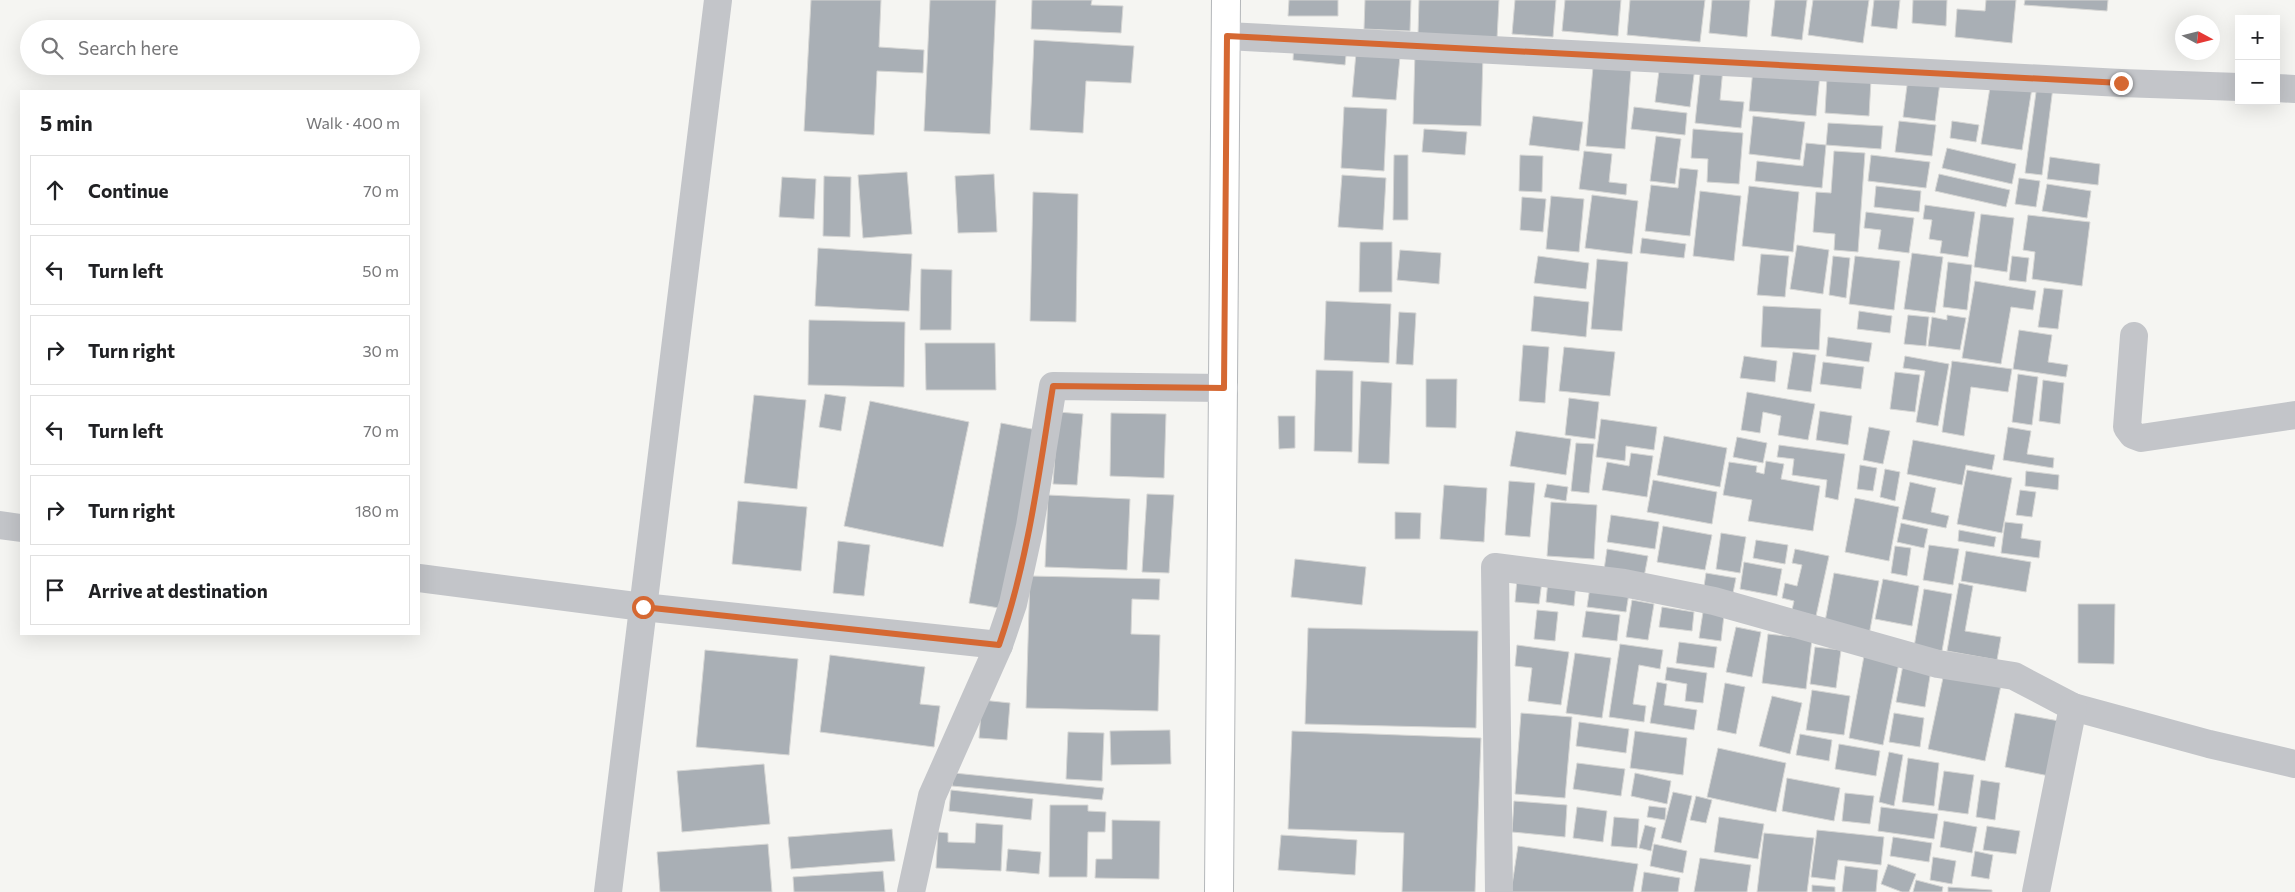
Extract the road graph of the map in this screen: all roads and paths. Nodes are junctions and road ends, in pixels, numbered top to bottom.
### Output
1 (718, 0) edge
2 (1226, 0) edge
3 (1227, 36) junction
4 (2235, 87) edge
5 (2280, 88) edge
6 (2295, 89) edge
7 (2134, 336) dead end
8 (1224, 388) junction
9 (2295, 415) edge
10 (0, 525) edge
11 (20, 528) edge
12 (420, 578) edge
13 (643, 607) junction
14 (999, 645) junction
15 (2073, 707) junction
16 (2295, 764) edge
17 (608, 892) edge
18 (911, 892) edge
19 (1219, 892) edge
20 (1499, 892) edge
21 (2036, 892) edge

1 - 13 street
2 - 3 main road
3 - 4 street
3 - 8 main road
5 - 6 street
7 - 9 street
8 - 14 street
8 - 19 main road
10 - 11 street
12 - 13 street
13 - 14 street
13 - 17 street
14 - 18 street
15 - 16 street
15 - 20 street
15 - 21 street

